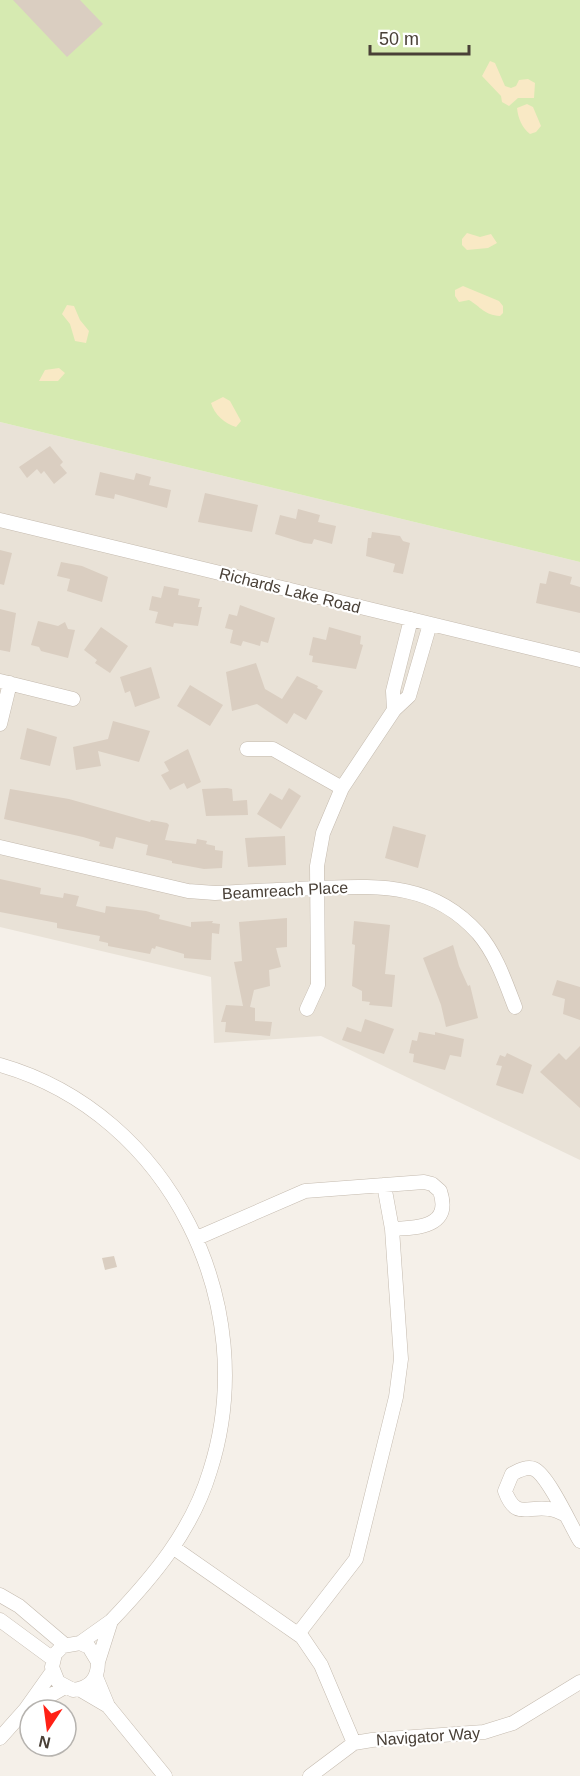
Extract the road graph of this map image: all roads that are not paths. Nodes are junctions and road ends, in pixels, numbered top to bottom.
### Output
1 (0, 520) edge
2 (411, 619) junction
3 (430, 624) junction
4 (580, 660) edge
5 (5, 682) edge
6 (73, 699) dead end
7 (393, 710) junction
8 (0, 724) edge
9 (248, 749) dead end
10 (342, 788) junction
11 (0, 847) edge
12 (317, 888) junction
13 (515, 1007) dead end
14 (307, 1009) dead end
15 (0, 1065) edge
16 (384, 1185) junction
17 (392, 1229) junction
18 (197, 1238) junction
19 (564, 1514) dead end
20 (580, 1540) edge
21 (174, 1548) junction
22 (0, 1595) edge
23 (0, 1620) edge
24 (111, 1621) junction
25 (298, 1634) junction
26 (80, 1643) junction
27 (65, 1645) junction
28 (98, 1662) junction
29 (52, 1666) junction
30 (96, 1677) junction
31 (580, 1682) edge
32 (72, 1688) junction
33 (32, 1698) edge
34 (51, 1698) edge
35 (108, 1706) junction
36 (18, 1718) edge
37 (0, 1738) edge
38 (354, 1743) junction
39 (165, 1776) edge
40 (310, 1776) edge

1 - 2 street, Richards Lake Road
2 - 3 street, Richards Lake Road
2 - 7 street
3 - 4 street, Richards Lake Road
3 - 7 street
5 - 6 street
5 - 8 street
7 - 10 street
9 - 10 street
10 - 12 street
11 - 12 street, Beamreach Place
12 - 13 street, Beamreach Place
12 - 14 street
15 - 18 street
16 - 17 street
16 - 17 street
16 - 18 street
17 - 25 street
18 - 21 street
19 - 20 street
21 - 24 street
21 - 25 street
22 - 27 street
23 - 29 street
24 - 26 street
24 - 28 street
25 - 38 street
26 - 27 street
26 - 28 street
27 - 29 street
28 - 30 street
29 - 32 street
29 - 33 street
30 - 32 street
30 - 35 street
31 - 38 street, Navigator Way
32 - 34 street
32 - 35 street
35 - 39 street
36 - 37 street
38 - 40 street, Navigator Way

